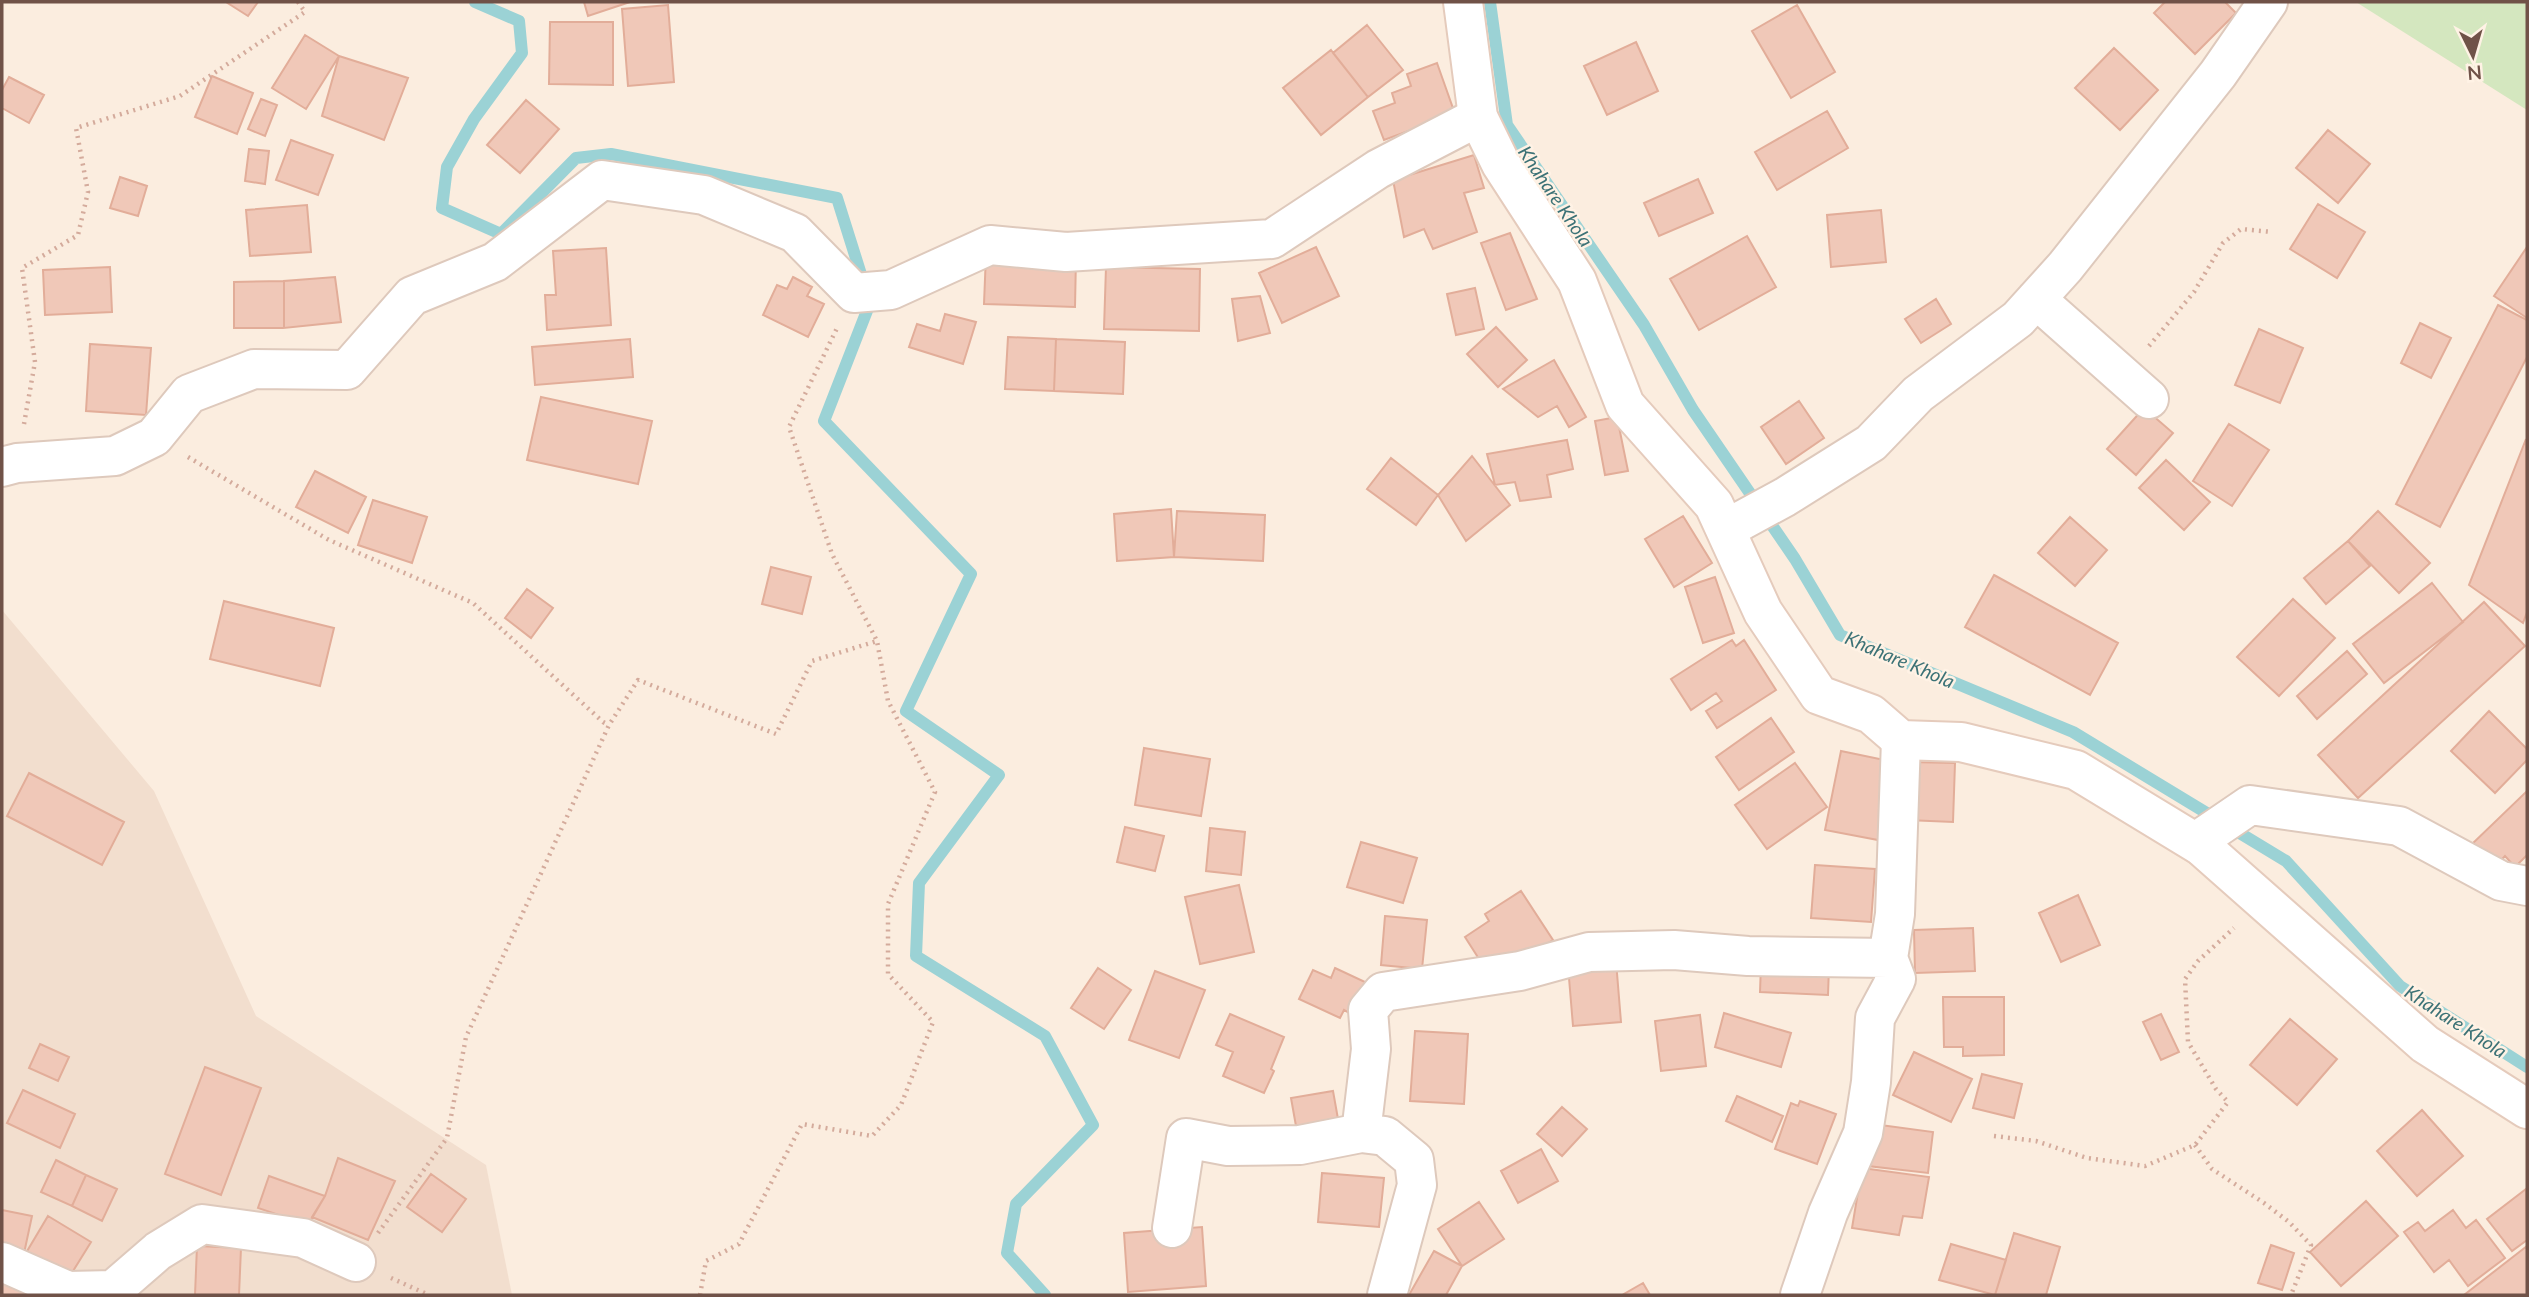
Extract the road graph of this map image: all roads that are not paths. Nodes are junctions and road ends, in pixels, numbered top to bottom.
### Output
1 (1463, 2) edge
2 (2268, 2) edge
3 (1478, 117) junction
4 (2036, 299) junction
5 (2136, 387) road end
6 (9, 465) edge
7 (1726, 529) junction
8 (1901, 740) junction
9 (2203, 840) junction
10 (2527, 886) edge
11 (1888, 958) junction
12 (2527, 1109) edge
13 (1361, 1133) junction
14 (1172, 1228) dead end
15 (2, 1262) edge
16 (356, 1262) road end
17 (1387, 1295) edge
18 (1800, 1295) edge

1 - 3 street
2 - 4 street
3 - 6 street
3 - 7 street
4 - 5 street
4 - 7 street
7 - 8 street
8 - 9 street
8 - 11 street
9 - 10 street
9 - 12 street
11 - 13 street
11 - 18 street
13 - 14 street
13 - 17 street
15 - 16 street

